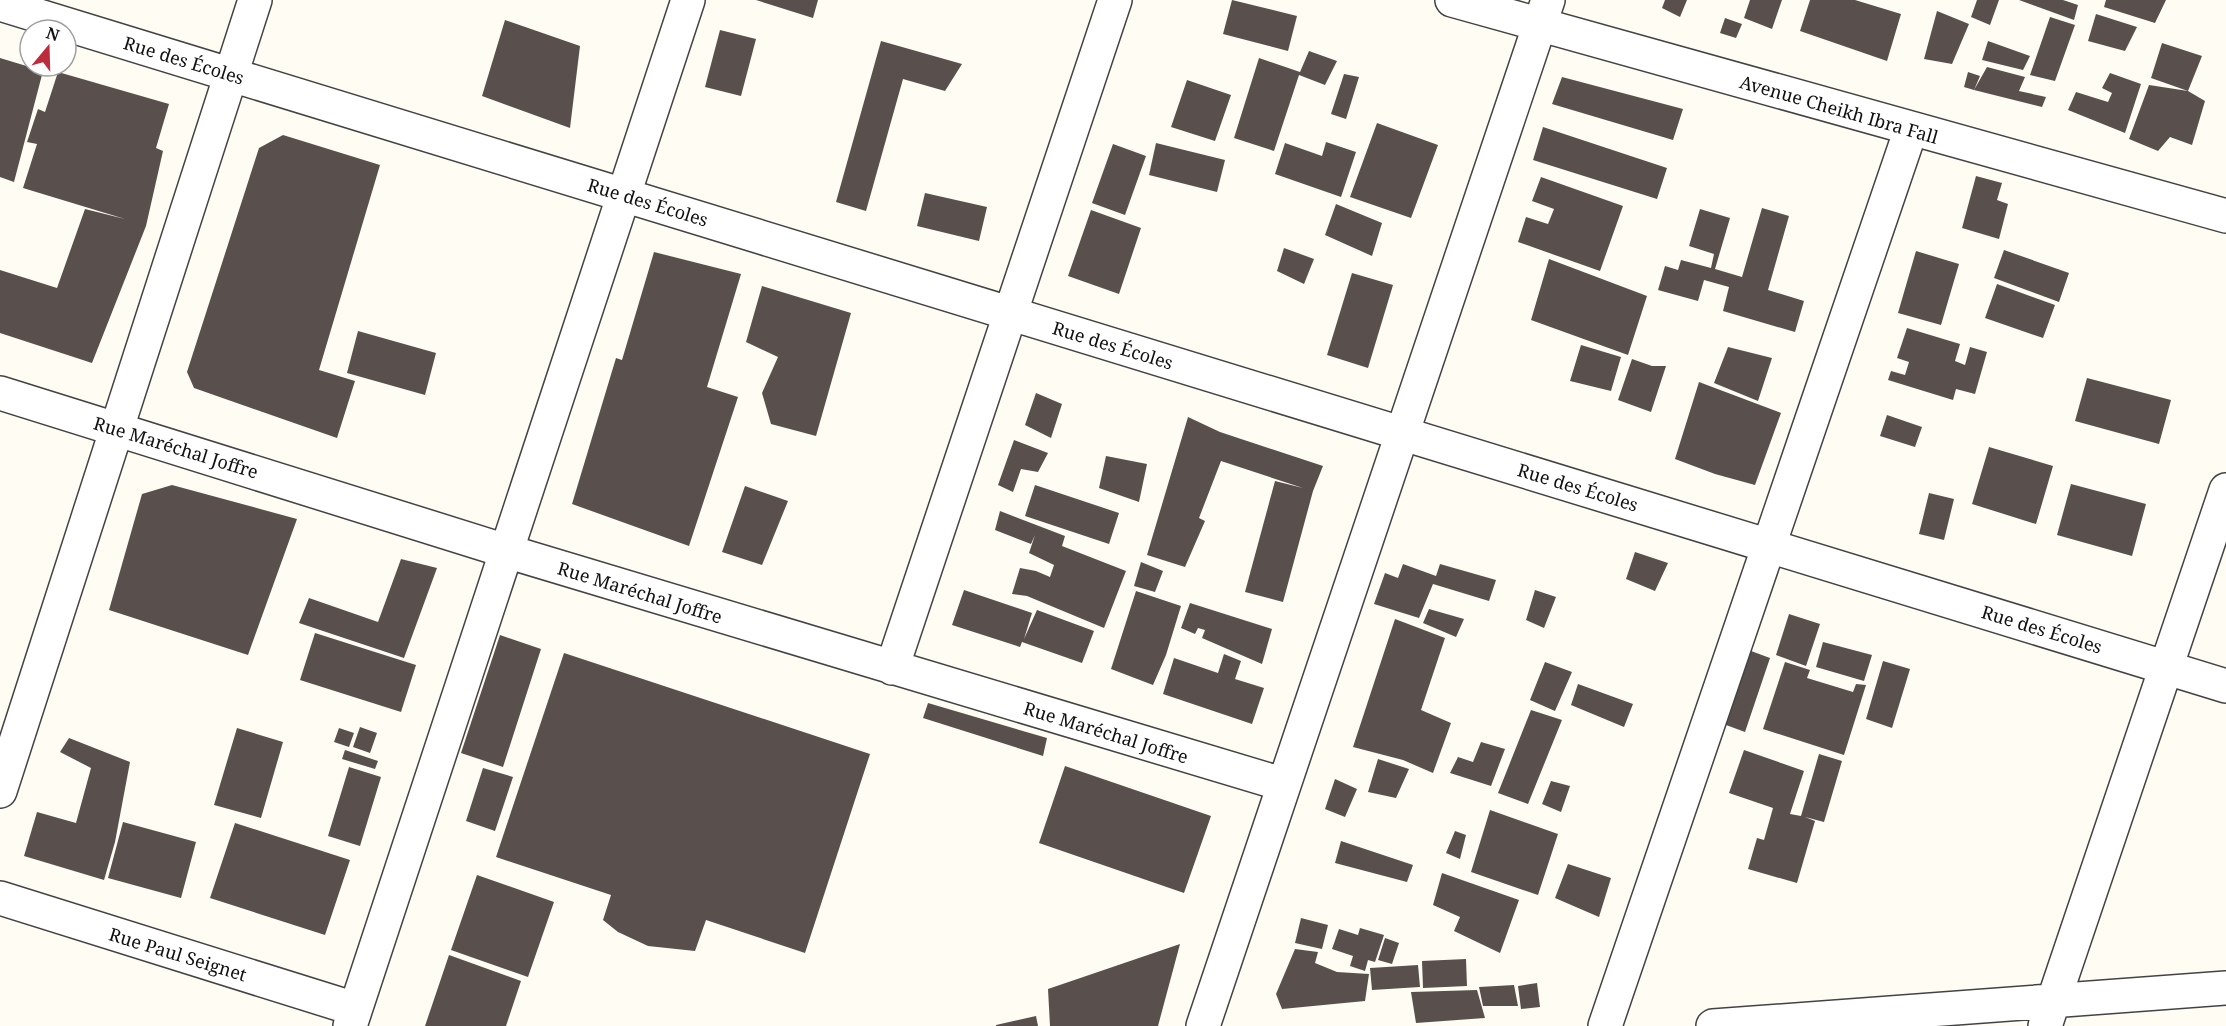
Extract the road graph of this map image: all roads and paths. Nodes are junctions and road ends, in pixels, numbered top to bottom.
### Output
1 (255, 0) edge
2 (688, 0) edge
3 (1115, 0) edge
4 (1452, 0) edge
5 (0, 4) edge
6 (1544, 13) edge
7 (231, 75) junction
8 (1911, 129) junction
9 (624, 195) junction
10 (2226, 216) edge
11 (1010, 314) junction
12 (0, 393) edge
13 (117, 428) junction
14 (1403, 434) junction
15 (2226, 490) edge
16 (1769, 546) junction
17 (506, 551) junction
18 (2166, 667) junction
19 (892, 668) junction
20 (2226, 686) edge
21 (1282, 784) junction
22 (0, 791) edge
23 (0, 898) edge
24 (2226, 988) edge
25 (2049, 1013) edge
26 (353, 1018) edge
27 (1203, 1026) edge
28 (1605, 1026) edge
29 (1713, 1026) edge

1 - 7 street
2 - 9 street
3 - 11 street
4 - 6 street, Avenue Cheikh Ibra Fall
5 - 7 street, Rue des Écoles
6 - 8 street, Avenue Cheikh Ibra Fall
6 - 14 street
7 - 9 street, Rue des Écoles
7 - 13 street
8 - 10 street, Avenue Cheikh Ibra Fall
8 - 16 street
9 - 11 street, Rue des Écoles
9 - 17 street
11 - 14 street, Rue des Écoles
11 - 19 street
12 - 13 street, Rue Maréchal Joffre
13 - 17 street, Rue Maréchal Joffre
13 - 22 street
14 - 16 street, Rue des Écoles
14 - 21 street
15 - 18 street
16 - 18 street, Rue des Écoles
16 - 28 street
17 - 19 street, Rue Maréchal Joffre
17 - 26 street
18 - 20 street, Rue des Écoles
18 - 25 street
19 - 21 street, Rue Maréchal Joffre
21 - 27 street
23 - 26 street, Rue Paul Seignet
24 - 25 street
25 - 29 street

